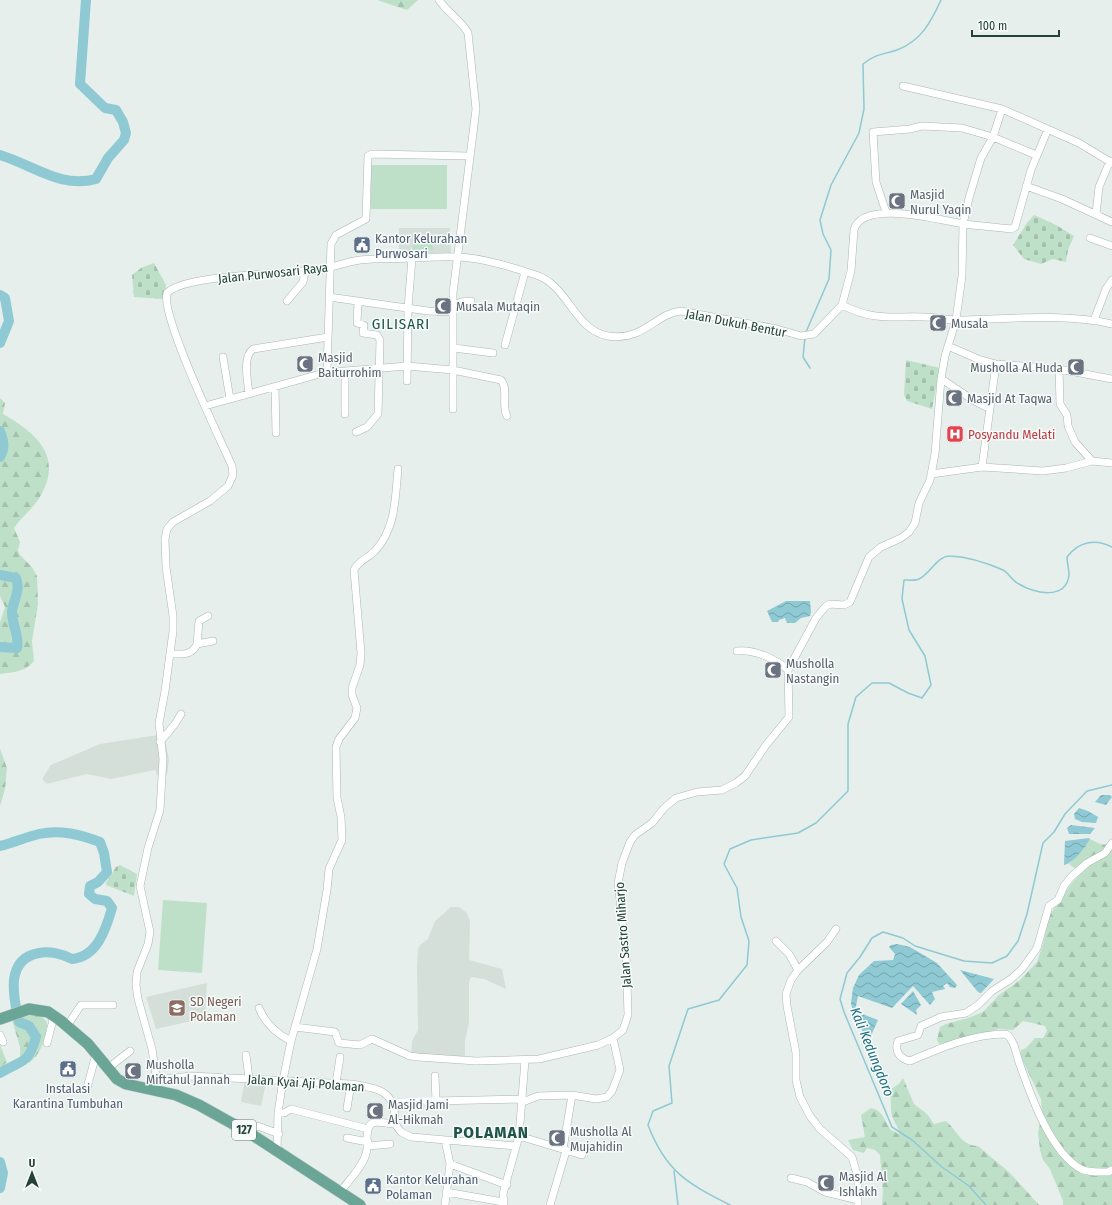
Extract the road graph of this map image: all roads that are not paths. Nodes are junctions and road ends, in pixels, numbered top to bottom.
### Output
1 (439, 0) edge
2 (903, 86) dead end
3 (1002, 109) junction
4 (1048, 129) junction
5 (993, 137) junction
6 (1036, 155) junction
7 (469, 156) junction
8 (1111, 162) edge
9 (1026, 186) junction
10 (886, 212) junction
11 (1096, 214) junction
12 (1112, 222) edge
13 (964, 224) junction
14 (1090, 238) dead end
15 (1112, 246) edge
16 (458, 256) junction
17 (412, 258) junction
18 (329, 268) junction
19 (305, 271) junction
20 (524, 272) junction
21 (1112, 280) edge
22 (329, 297) junction
23 (288, 301) dead end
24 (471, 301) dead end
25 (358, 302) junction
26 (842, 305) junction
27 (408, 308) junction
28 (452, 309) junction
29 (956, 320) junction
30 (1094, 320) junction
31 (1112, 324) edge
32 (328, 337) junction
33 (505, 345) dead end
34 (948, 346) junction
35 (454, 348) junction
36 (492, 353) dead end
37 (222, 356) dead end
38 (996, 364) junction
39 (407, 366) junction
40 (378, 368) junction
41 (1059, 369) junction
42 (453, 370) junction
43 (345, 371) junction
44 (328, 372) junction
45 (941, 379) junction
46 (1112, 379) edge
47 (407, 381) dead end
48 (275, 387) junction
49 (249, 394) junction
50 (230, 399) junction
51 (204, 406) junction
52 (989, 408) junction
53 (453, 409) dead end
54 (345, 414) dead end
55 (507, 416) dead end
56 (356, 432) dead end
57 (276, 433) dead end
58 (1092, 461) junction
59 (1112, 463) edge
60 (982, 467) junction
61 (398, 469) dead end
62 (931, 474) junction
63 (208, 616) dead end
64 (213, 641) dead end
65 (197, 644) junction
66 (737, 650) dead end
67 (170, 654) junction
68 (788, 670) junction
69 (180, 714) dead end
70 (160, 742) junction
71 (1112, 843) edge
72 (836, 929) dead end
73 (776, 940) dead end
74 (798, 970) junction
75 (113, 1005) dead end
76 (259, 1008) dead end
77 (54, 1016) junction
78 (0, 1019) edge
79 (68, 1026) junction
80 (295, 1027) junction
81 (613, 1038) junction
82 (291, 1041) junction
83 (47, 1043) dead end
84 (130, 1051) dead end
85 (96, 1054) junction
86 (246, 1055) dead end
87 (340, 1057) dead end
88 (525, 1060) junction
89 (112, 1074) junction
90 (435, 1076) dead end
91 (249, 1078) junction
92 (283, 1080) junction
93 (336, 1083) junction
94 (351, 1084) junction
95 (157, 1085) junction
96 (87, 1088) dead end
97 (572, 1095) junction
98 (523, 1101) junction
99 (393, 1102) junction
100 (436, 1102) junction
101 (347, 1108) dead end
102 (278, 1114) junction
103 (395, 1124) junction
104 (368, 1129) junction
105 (244, 1130) junction
106 (278, 1134) junction
107 (519, 1136) junction
108 (347, 1138) dead end
109 (445, 1140) junction
110 (368, 1144) junction
111 (390, 1144) dead end
112 (516, 1146) junction
113 (564, 1150) junction
114 (277, 1152) junction
115 (582, 1155) dead end
116 (450, 1164) junction
117 (1112, 1170) edge
118 (791, 1178) dead end
119 (506, 1185) junction
120 (340, 1192) junction
121 (446, 1192) junction
122 (858, 1202) edge
123 (503, 1204) edge
124 (360, 1205) edge
125 (445, 1205) edge
126 (550, 1205) edge

1 - 7 street
2 - 3 street
3 - 4 street
3 - 5 street
4 - 6 street, Jalan Dukuh Bentur
4 - 8 street
5 - 6 street
5 - 10 street
5 - 13 street
6 - 9 street, Jalan Dukuh Bentur
7 - 16 street
7 - 18 street
8 - 11 street
9 - 11 street
9 - 13 street, Jalan Dukuh Bentur
10 - 13 street, Jalan Dukuh Bentur
10 - 26 street, Jalan Dukuh Bentur
11 - 12 street
13 - 29 street
14 - 15 street
16 - 17 street, Jalan Purwosari Raya
16 - 20 street, Jalan Dukuh Bentur
16 - 28 street
17 - 18 street, Jalan Purwosari Raya
17 - 27 street
18 - 19 street, Jalan Purwosari Raya
18 - 22 street
19 - 23 street
19 - 51 street, Jalan Purwosari Raya
20 - 26 street, Jalan Dukuh Bentur
20 - 33 street
21 - 30 street
22 - 25 street
22 - 32 street
24 - 28 street
25 - 27 street
25 - 40 street
26 - 29 street
27 - 28 street
27 - 39 street
28 - 35 street
29 - 30 street
29 - 34 street
30 - 31 street
32 - 44 street
32 - 49 street
34 - 38 street
34 - 45 street
35 - 36 street
35 - 42 street
37 - 50 street
38 - 41 street
38 - 52 street
39 - 40 street
39 - 42 street
39 - 47 street
40 - 43 street
40 - 56 street
41 - 46 street
41 - 58 street
42 - 53 street
42 - 55 street
43 - 44 street
43 - 54 street
44 - 48 street
45 - 52 street
45 - 62 street
48 - 49 street
48 - 57 street
49 - 50 street
50 - 51 street
51 - 67 street, Jalan Purwosari Raya
52 - 60 street
58 - 59 street
58 - 60 street
60 - 62 street
61 - 80 street
62 - 68 street
63 - 65 street
64 - 65 street
65 - 67 street
66 - 68 street
67 - 70 street
68 - 81 street, Jalan Sastro Miharjo
69 - 70 street
70 - 95 street
71 - 117 street
72 - 74 street
73 - 74 street
74 - 122 street
75 - 79 street
76 - 82 street
77 - 78 main road
77 - 79 main road
77 - 83 street
79 - 85 main road
80 - 82 street
80 - 88 street, Jalan Sastro Miharjo
81 - 88 street, Jalan Sastro Miharjo
81 - 97 street
82 - 92 street
84 - 89 street
85 - 89 main road
85 - 96 street
86 - 91 street
87 - 93 street
88 - 98 street
89 - 95 main road, 127
90 - 100 street
91 - 92 street, Jalan Kyai Aji Polaman
91 - 95 street, Jalan Kyai Aji Polaman
92 - 93 street, Jalan Kyai Aji Polaman
92 - 102 street
93 - 94 street, Jalan Kyai Aji Polaman
94 - 99 street, Jalan Kyai Aji Polaman
94 - 101 street
95 - 105 main road, 127
97 - 98 street
97 - 113 street
98 - 100 street
98 - 107 street
99 - 100 street
99 - 103 street
102 - 104 street
102 - 106 street
103 - 104 street
103 - 109 street
104 - 110 street
105 - 106 street
105 - 114 main road, 127
106 - 114 street
107 - 112 street
107 - 113 street
108 - 110 street
109 - 112 street
109 - 116 street
110 - 111 street
110 - 120 street
112 - 119 street
113 - 115 street
113 - 126 street
114 - 120 main road, 127
116 - 119 street
116 - 121 street
118 - 122 street
119 - 123 street
120 - 124 main road, 127
121 - 123 street
121 - 125 street

